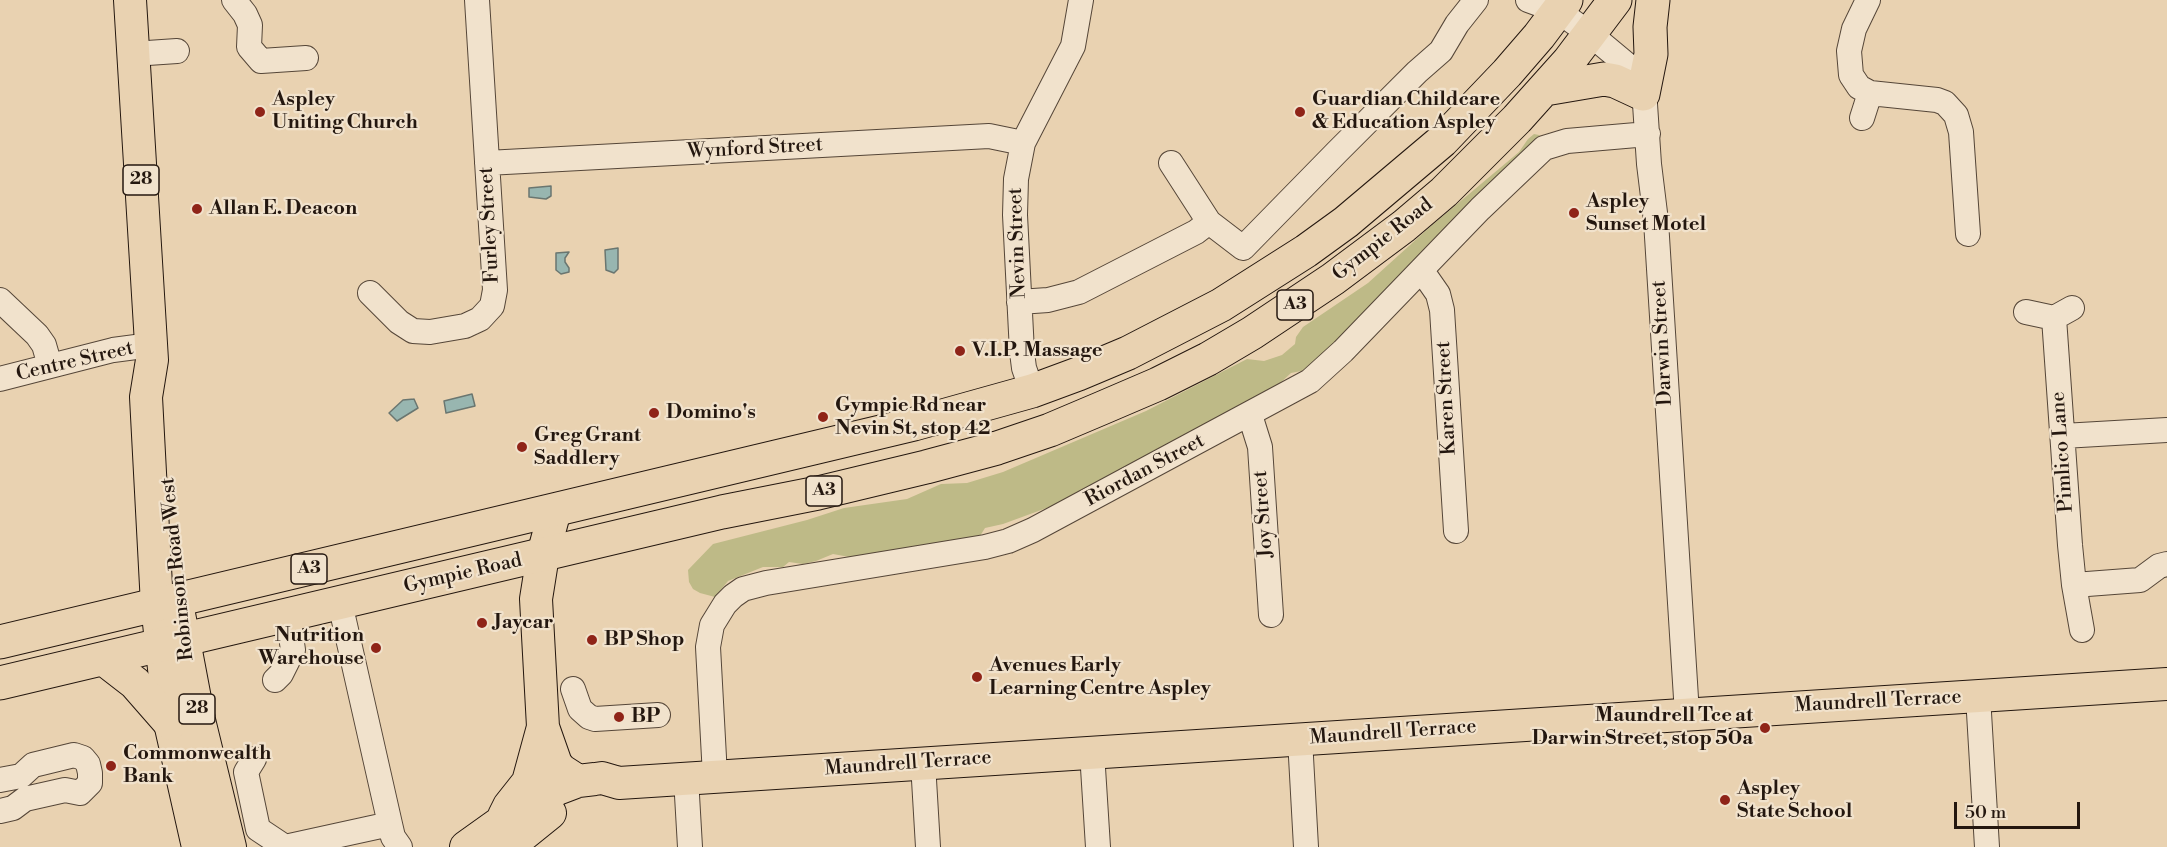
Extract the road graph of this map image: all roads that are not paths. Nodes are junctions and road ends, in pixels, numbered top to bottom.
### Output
1 (130, 0) edge
2 (234, 0) edge
3 (477, 0) edge
4 (1081, 0) edge
5 (1476, 0) edge
6 (1615, 0) edge
7 (1653, 0) edge
8 (1868, 0) edge
9 (1550, 3) edge
10 (1590, 34) junction
11 (177, 51) dead end
12 (134, 54) junction
13 (306, 58) dead end
14 (1545, 89) junction
15 (1870, 93) junction
16 (1643, 94) junction
17 (1862, 118) dead end
18 (1648, 134) junction
19 (1023, 143) junction
20 (487, 163) junction
21 (1171, 163) dead end
22 (1209, 222) junction
23 (1968, 234) dead end
24 (1422, 271) junction
25 (370, 293) dead end
26 (0, 300) edge
27 (1019, 302) junction
28 (2026, 312) dead end
29 (151, 353) junction
30 (50, 366) junction
31 (0, 379) edge
32 (1032, 391) junction
33 (1250, 415) junction
34 (914, 423) junction
35 (2167, 430) edge
36 (2063, 436) junction
37 (926, 467) junction
38 (555, 510) junction
39 (1456, 531) dead end
40 (543, 555) junction
41 (2167, 564) edge
42 (2074, 585) junction
43 (167, 603) junction
44 (340, 603) junction
45 (288, 615) junction
46 (1271, 615) dead end
47 (2082, 630) dead end
48 (0, 642) edge
49 (172, 642) junction
50 (104, 659) junction
51 (275, 680) dead end
52 (0, 683) edge
53 (2167, 684) edge
54 (573, 688) dead end
55 (1978, 696) junction
56 (1687, 714) junction
57 (658, 715) dead end
58 (170, 723) junction
59 (543, 727) junction
60 (1300, 739) junction
61 (1092, 752) junction
62 (254, 759) dead end
63 (923, 763) junction
64 (700, 777) junction
65 (0, 780) edge
66 (578, 781) junction
67 (619, 783) junction
68 (6, 809) edge
69 (390, 824) junction
70 (504, 835) edge
71 (198, 847) edge
72 (230, 847) edge
73 (400, 847) edge
74 (466, 847) edge
75 (690, 847) edge
76 (928, 847) edge
77 (1098, 847) edge
78 (1306, 847) edge
79 (1987, 847) edge

1 - 12 main road, Robinson Road West / 28
2 - 13 street
3 - 20 street, Furley Street
4 - 19 street, Nevin Street
5 - 22 street
6 - 10 highway, Gympie Road / A3
7 - 16 highway
8 - 15 street
9 - 10 street, Darwin Street
9 - 32 highway, Gympie Road / A3
10 - 14 highway, Gympie Road / A3
10 - 16 street, Darwin Street
11 - 12 street
12 - 29 main road, Robinson Road West / 28
14 - 16 highway
14 - 37 highway, Gympie Road / A3
15 - 17 street
15 - 23 street
16 - 18 street, Darwin Street
18 - 24 street, Riordan Street
18 - 56 street, Darwin Street
19 - 20 street, Wynford Street
19 - 27 street, Nevin Street
20 - 25 street, Furley Street
21 - 22 street
22 - 27 street
24 - 33 street, Riordan Street
24 - 39 street, Karen Street
26 - 30 street
27 - 32 street, Nevin Street
28 - 36 street, Pimlico Lane
29 - 30 street, Centre Street
29 - 43 main road, Robinson Road West / 28
30 - 31 street, Centre Street
32 - 34 highway, Gympie Road / A3
33 - 46 street, Joy Street
33 - 64 street, Riordan Street
34 - 37 highway
34 - 38 highway, Gympie Road / A3
35 - 36 street
36 - 42 street, Pimlico Lane
37 - 40 highway, Gympie Road / A3
38 - 40 main road
38 - 43 highway, Gympie Road / A3
40 - 44 highway, Gympie Road / A3
40 - 59 main road
41 - 42 street
42 - 47 street, Pimlico Lane
43 - 48 highway, Gympie Road / A3
43 - 49 main road, Robinson Road West / 28
44 - 45 highway, Gympie Road / A3
44 - 69 street
45 - 49 highway, Gympie Road / A3
45 - 51 street
49 - 50 highway, Gympie Road / A3
49 - 58 main road, Robinson Road West / 28
49 - 72 main road, Robinson Road West / 28
50 - 52 highway, Gympie Road / A3
50 - 58 highway
53 - 55 main road, Maundrell Terrace
54 - 57 street
55 - 56 main road, Maundrell Terrace
55 - 79 street
56 - 60 main road, Maundrell Terrace
58 - 71 main road, Robinson Road West / 28
59 - 66 main road
59 - 70 main road
60 - 61 main road, Maundrell Terrace
60 - 78 street
61 - 63 main road, Maundrell Terrace
61 - 77 street
62 - 69 street
63 - 64 main road, Maundrell Terrace
63 - 76 street
64 - 67 main road, Maundrell Terrace
64 - 75 street, Riordan Street
65 - 68 street
66 - 67 main road, Maundrell Terrace
66 - 70 main road, Maundrell Terrace
67 - 70 main road, Maundrell Terrace
69 - 73 street
70 - 74 main road, Maundrell Terrace

